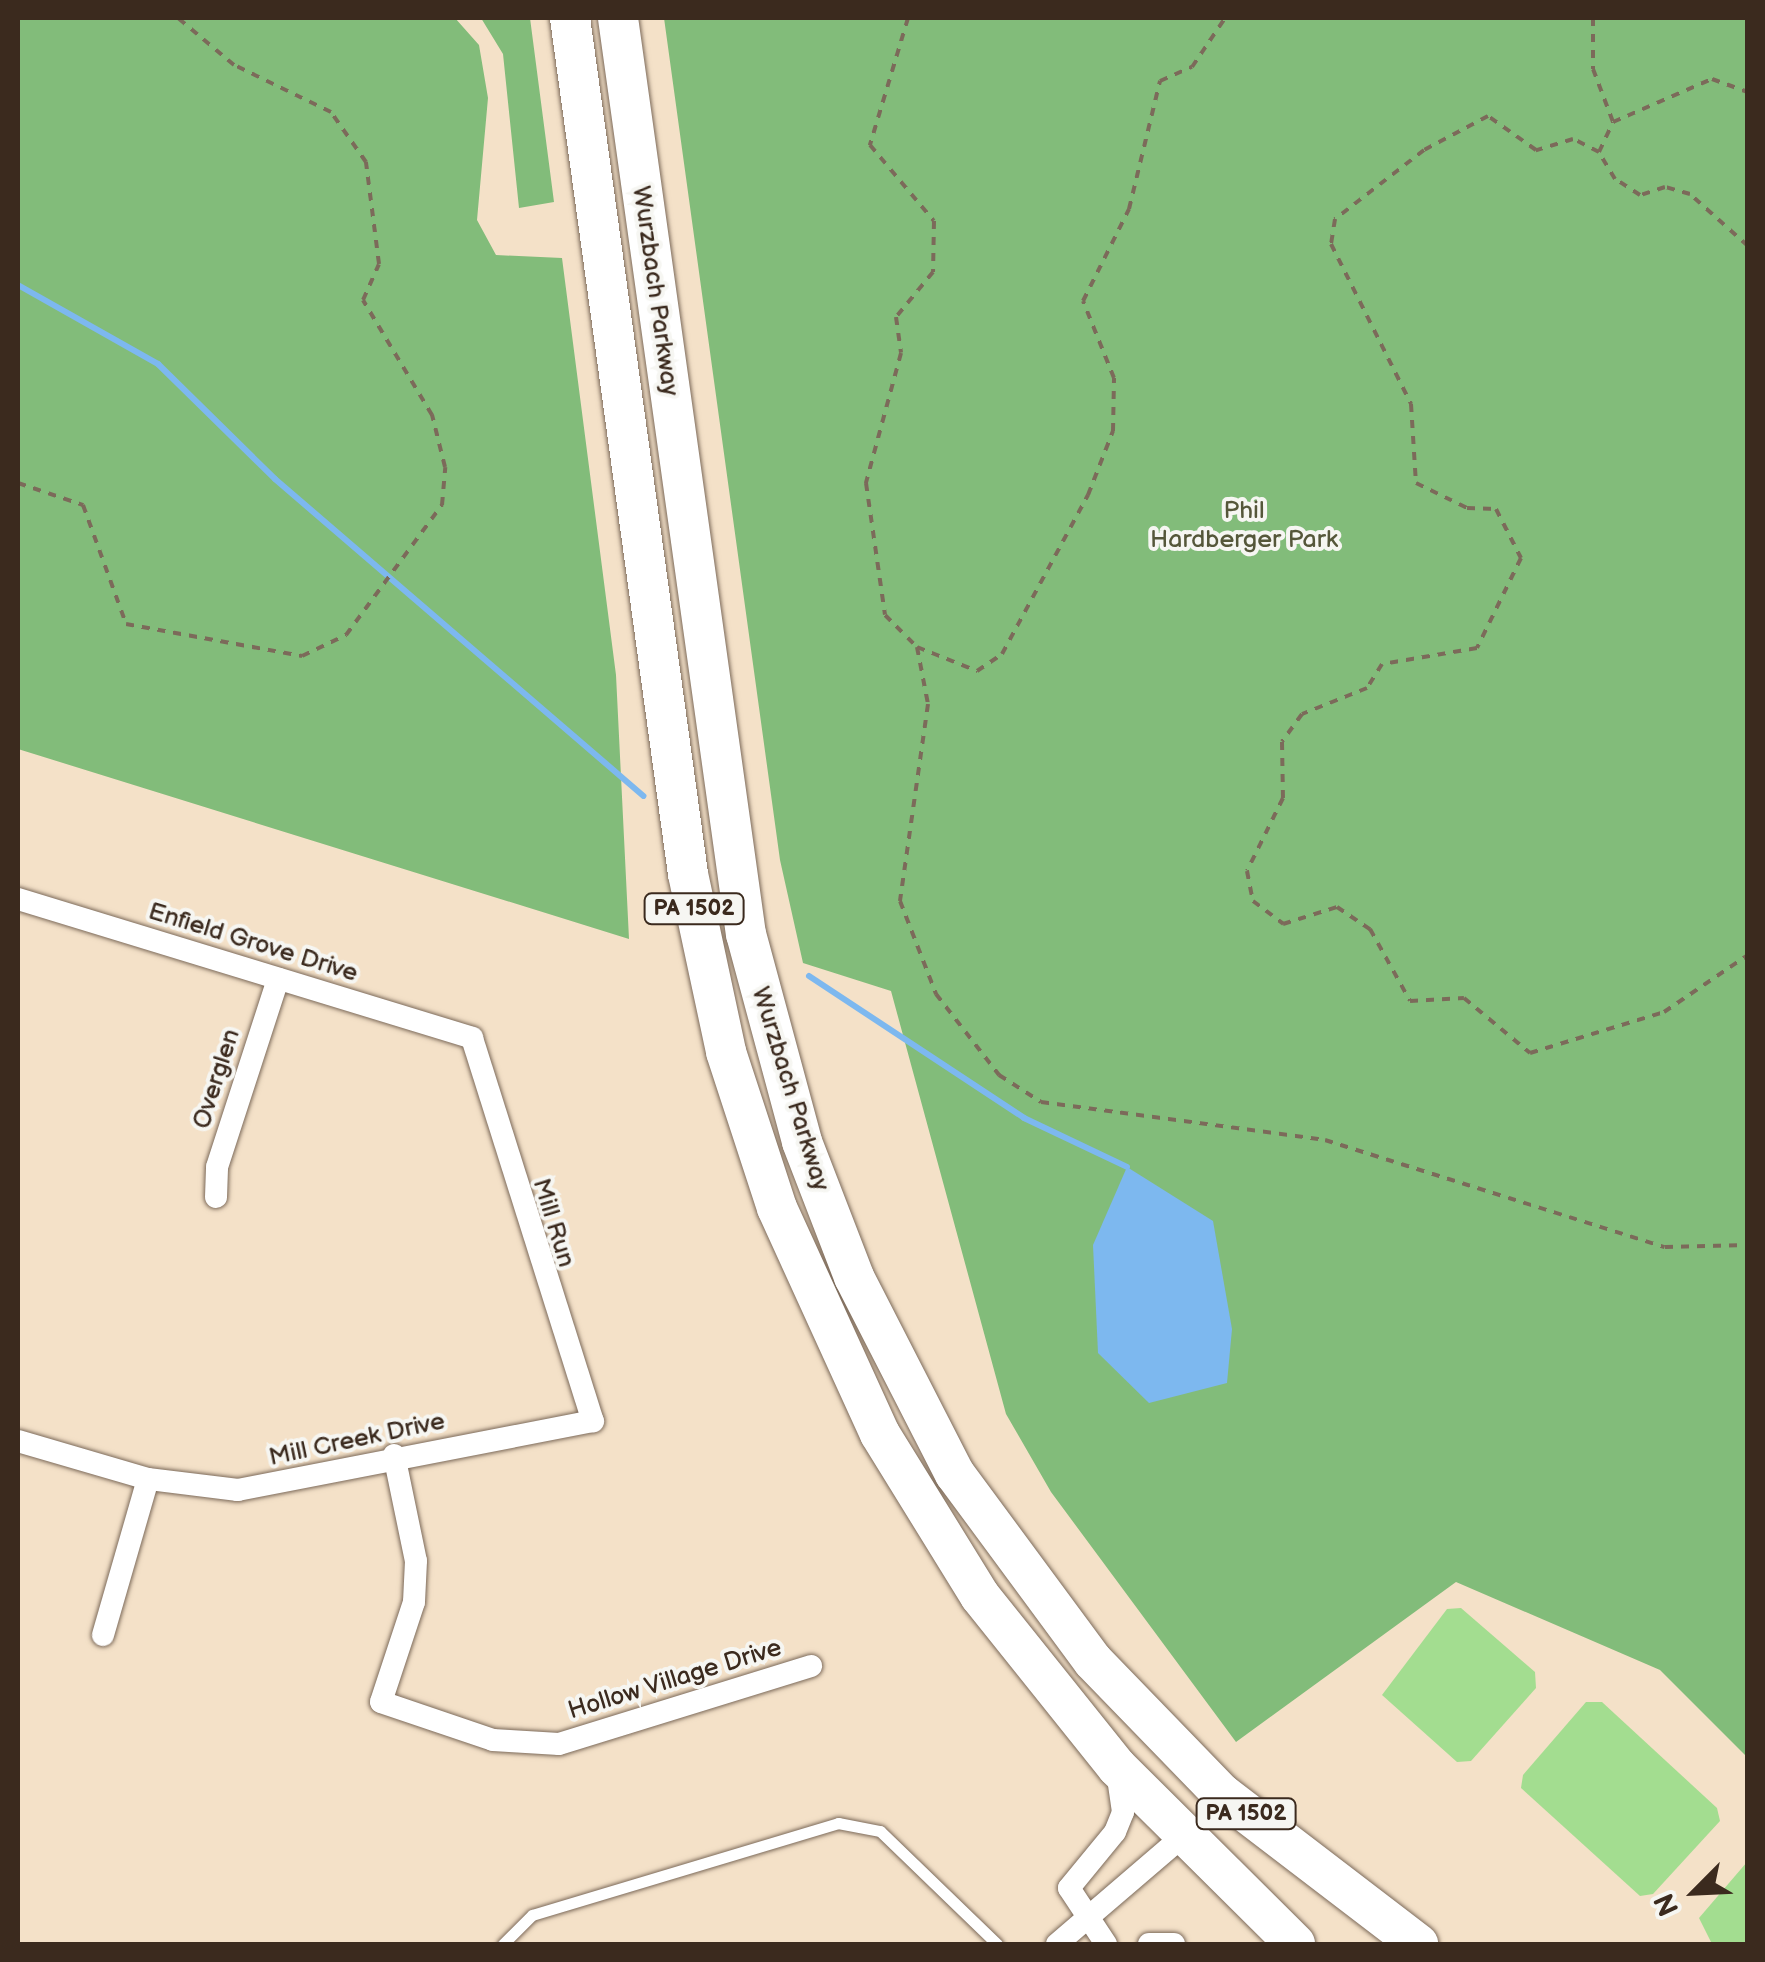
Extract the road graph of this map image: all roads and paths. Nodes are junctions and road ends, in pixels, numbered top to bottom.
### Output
1 (178, 18) edge
2 (570, 18) edge
3 (618, 18) edge
4 (908, 18) edge
5 (1226, 18) edge
6 (1593, 18) edge
7 (1748, 92) edge
8 (1613, 122) junction
9 (1599, 152) junction
10 (1748, 246) edge
11 (18, 484) edge
12 (917, 647) junction
13 (18, 900) edge
14 (1748, 954) edge
15 (278, 980) junction
16 (472, 1038) joint
17 (216, 1197) dead end
18 (1748, 1245) edge
19 (593, 1420) joint
20 (18, 1440) edge
21 (394, 1455) junction
22 (148, 1479) junction
23 (103, 1634) dead end
24 (811, 1666) dead end
25 (1117, 1768) junction
26 (1182, 1837) junction
27 (1086, 1924) junction
28 (503, 1944) edge
29 (997, 1944) edge
30 (1057, 1944) edge
31 (1106, 1944) edge
32 (1148, 1944) edge
33 (1174, 1944) edge
34 (1296, 1944) edge
35 (1418, 1944) edge

1 - 11 path
2 - 25 highway, Wurzbach Parkway / PA 1502
3 - 35 highway, Wurzbach Parkway / PA 1502
4 - 12 path
5 - 12 path
6 - 8 path
7 - 8 path
8 - 9 path
9 - 10 path
9 - 14 path
12 - 18 path
13 - 15 street, Enfield Grove Drive
15 - 16 street, Enfield Grove Drive
15 - 17 street, Overglen
16 - 19 street, Mill Run
19 - 21 street, Mill Creek Drive
20 - 22 street, Mill Creek Drive
21 - 22 street, Mill Creek Drive
21 - 24 street, Hollow Village Drive
22 - 23 street
25 - 26 highway, Wurzbach Parkway / PA 1502
25 - 27 street
26 - 27 street
26 - 34 highway, Wurzbach Parkway / PA 1502
27 - 30 street
27 - 31 street
28 - 29 lane
32 - 33 street

